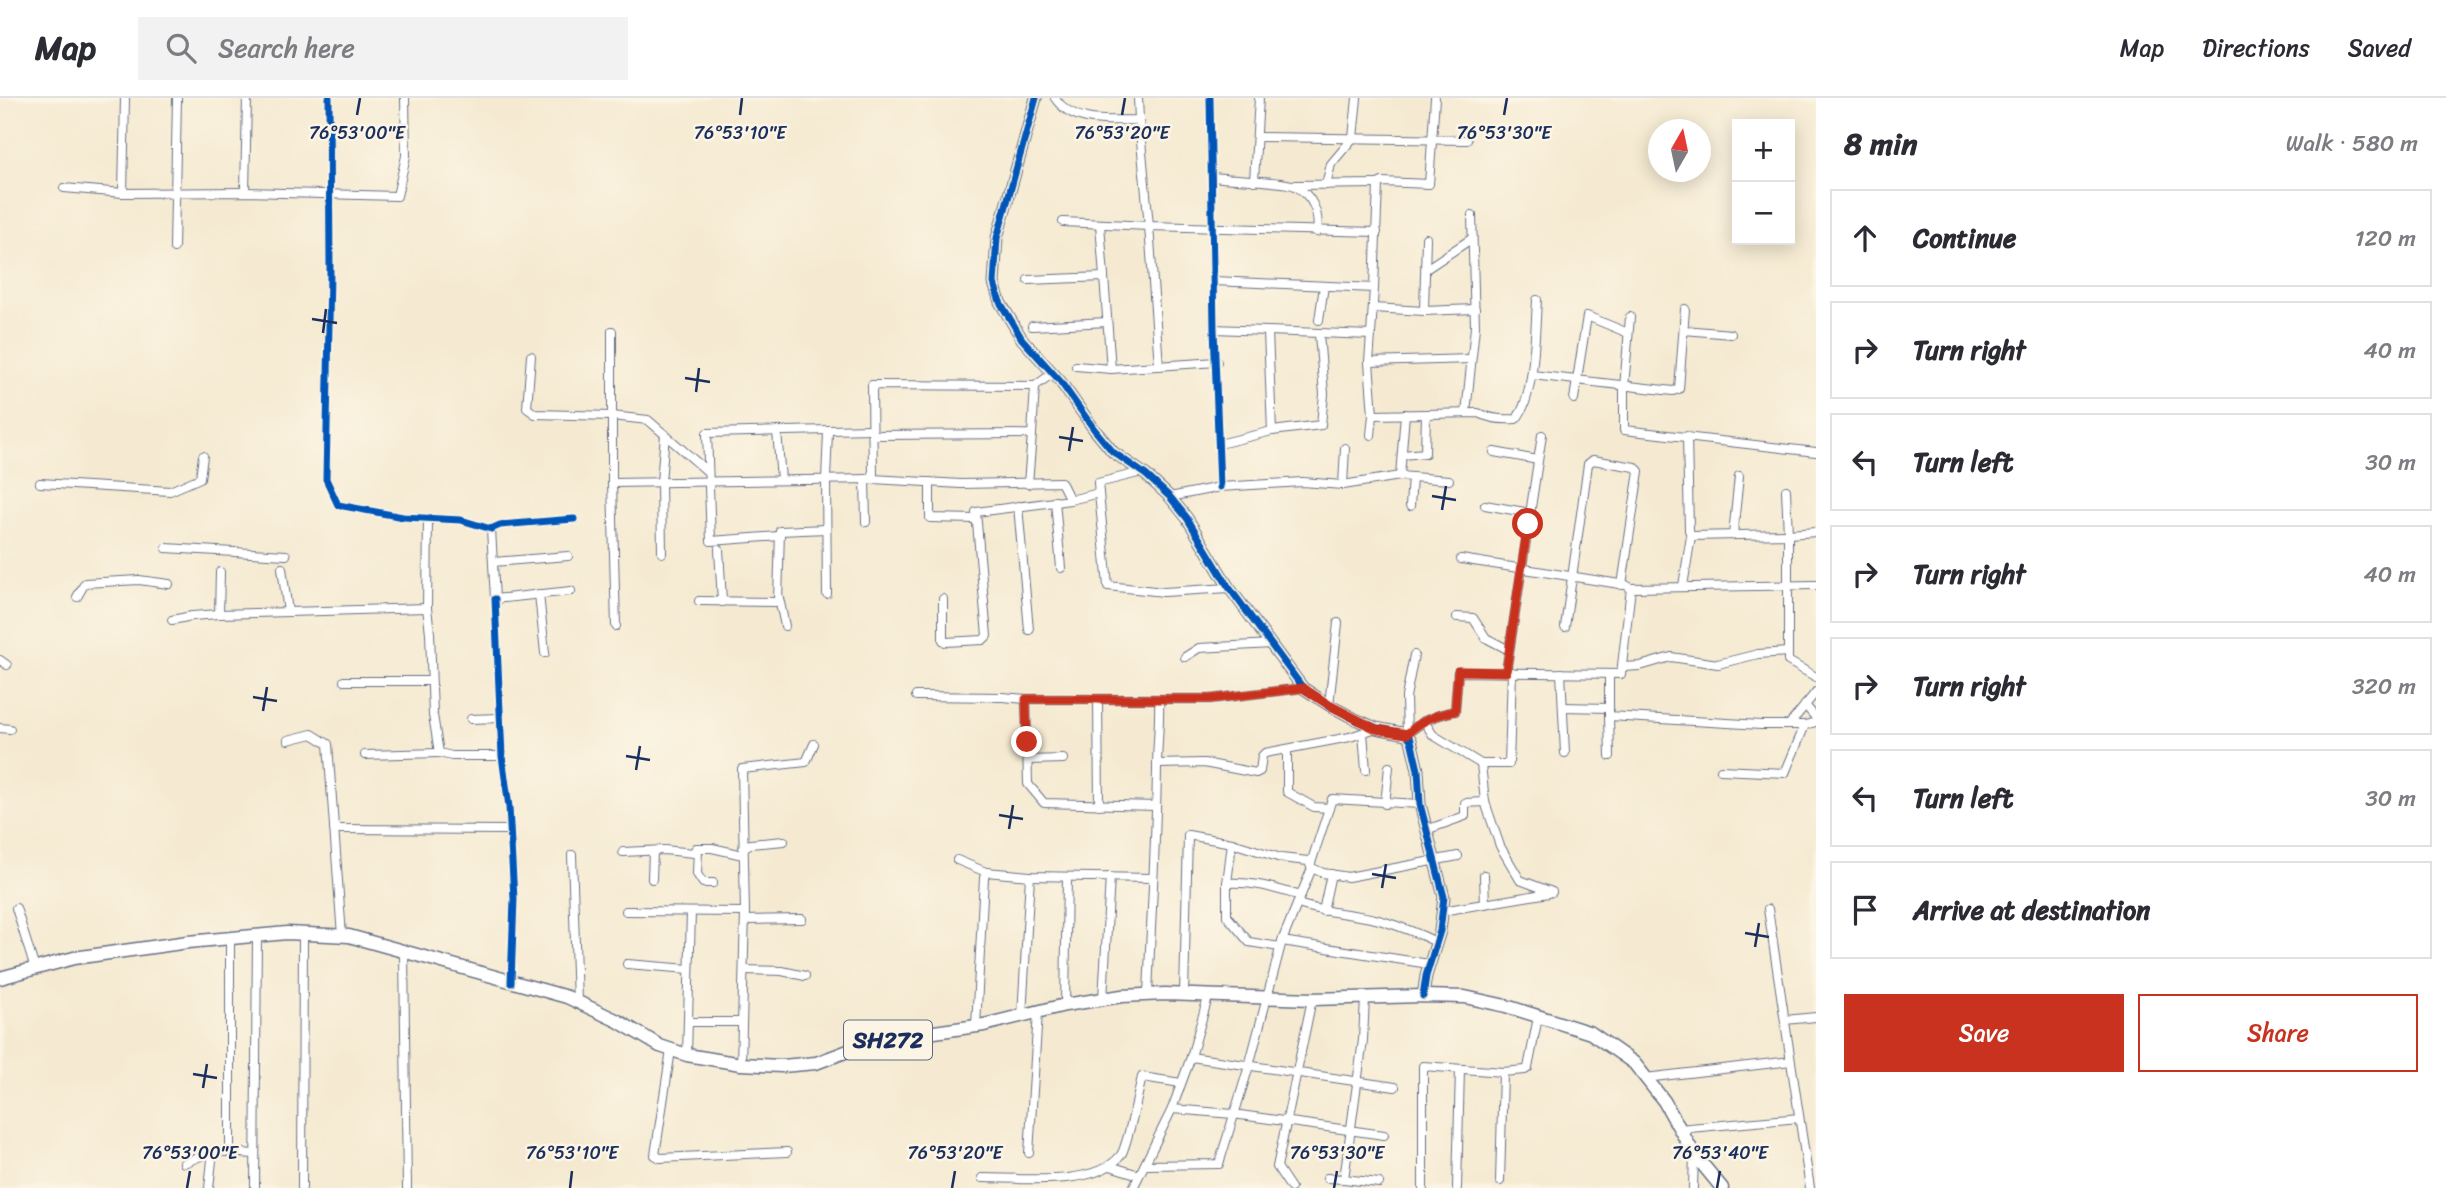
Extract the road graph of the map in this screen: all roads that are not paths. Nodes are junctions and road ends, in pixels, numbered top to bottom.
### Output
1 (125, 98) edge
2 (177, 98) edge
3 (247, 98) edge
4 (329, 98) edge
5 (405, 98) edge
6 (1036, 98) edge
7 (1055, 98) edge
8 (1138, 98) edge
9 (1210, 98) edge
10 (1259, 98) edge
11 (1357, 98) edge
12 (1435, 98) edge
13 (1139, 120) junction
14 (1257, 136) junction
15 (1353, 138) junction
16 (1433, 139) junction
17 (1467, 140) dead end
18 (1212, 177) junction
19 (1254, 181) junction
20 (1378, 184) junction
21 (1294, 185) junction
22 (1326, 185) junction
23 (64, 188) dead end
24 (176, 192) junction
25 (245, 192) junction
26 (122, 193) junction
27 (328, 195) junction
28 (1472, 215) dead end
29 (1063, 222) dead end
30 (1100, 224) junction
31 (1149, 226) junction
32 (1213, 228) junction
33 (1317, 232) junction
34 (1377, 232) junction
35 (1426, 238) dead end
36 (1471, 239) junction
37 (174, 248) dead end
38 (1426, 269) junction
39 (1104, 277) junction
40 (1028, 281) dead end
41 (1214, 281) junction
42 (1324, 286) junction
43 (1374, 288) junction
44 (1537, 300) dead end
45 (1373, 308) junction
46 (1475, 309) junction
47 (1685, 309) dead end
48 (1424, 311) junction
49 (1630, 317) dead end
50 (1319, 320) dead end
51 (1107, 322) junction
52 (1032, 326) dead end
53 (1214, 329) junction
54 (1684, 330) junction
55 (611, 331) dead end
56 (1268, 332) junction
57 (1628, 333) junction
58 (1319, 334) junction
59 (1731, 334) dead end
60 (1371, 335) junction
61 (531, 356) dead end
62 (1471, 359) junction
63 (1217, 362) junction
64 (1369, 362) junction
65 (1076, 366) dead end
66 (1159, 366) junction
67 (1111, 369) junction
68 (1052, 373) junction
69 (1532, 375) junction
70 (1576, 381) junction
71 (1034, 386) junction
72 (1624, 387) junction
73 (1574, 398) dead end
74 (1466, 413) junction
75 (1405, 414) junction
76 (1426, 414) junction
77 (1373, 415) junction
78 (612, 416) junction
79 (777, 431) junction
80 (1272, 431) junction
81 (828, 432) junction
82 (872, 432) junction
83 (665, 434) junction
84 (1032, 435) junction
85 (1371, 435) dead end
86 (1542, 435) dead end
87 (1687, 436) junction
88 (1219, 444) junction
89 (1345, 448) dead end
90 (1494, 452) dead end
91 (1816, 452) edge
92 (1402, 455) junction
93 (204, 456) dead end
94 (1538, 460) junction
95 (1142, 472) junction
96 (708, 476) junction
97 (1400, 476) junction
98 (1739, 476) dead end
99 (1412, 477) junction
100 (826, 479) junction
101 (869, 479) junction
102 (781, 480) junction
103 (1449, 480) dead end
104 (661, 482) junction
105 (930, 482) junction
106 (40, 483) dead end
107 (612, 483) junction
108 (1028, 484) junction
109 (1343, 485) junction
110 (1220, 487) junction
111 (1786, 490) dead end
112 (1099, 494) junction
113 (1170, 496) junction
114 (1070, 500) junction
115 (1055, 501) junction
116 (1485, 505) dead end
117 (1018, 506) junction
118 (1410, 506) dead end
119 (1530, 513) junction
120 (428, 518) junction
121 (976, 519) junction
122 (574, 520) dead end
123 (866, 522) dead end
124 (826, 528) junction
125 (491, 529) junction
126 (1816, 532) edge
127 (1788, 534) junction
128 (1733, 535) junction
129 (780, 536) junction
130 (1691, 536) junction
131 (166, 548) dead end
132 (719, 549) dead end
133 (662, 553) dead end
134 (286, 555) dead end
135 (568, 556) dead end
136 (1461, 559) dead end
137 (493, 562) junction
138 (1522, 567) junction
139 (282, 568) dead end
140 (1061, 568) dead end
141 (220, 572) dead end
142 (1572, 575) junction
143 (169, 584) dead end
144 (1816, 585) edge
145 (1627, 586) junction
146 (1683, 586) junction
147 (1789, 586) junction
148 (1229, 588) junction
149 (571, 591) dead end
150 (539, 594) junction
151 (827, 594) dead end
152 (77, 597) dead end
153 (779, 598) junction
154 (495, 599) junction
155 (943, 599) dead end
156 (699, 601) dead end
157 (722, 602) junction
158 (427, 608) junction
159 (288, 612) junction
160 (219, 614) junction
161 (1457, 617) dead end
162 (172, 621) dead end
163 (1338, 623) dead end
164 (616, 626) dead end
165 (785, 626) dead end
166 (1565, 627) dead end
167 (1029, 630) dead end
168 (1272, 644) junction
169 (1510, 650) junction
170 (1788, 652) junction
171 (545, 653) dead end
172 (1414, 655) dead end
173 (1185, 657) dead end
174 (1622, 667) junction
175 (1509, 672) junction
176 (1561, 673) junction
177 (1609, 674) junction
178 (1816, 677) edge
179 (344, 681) dead end
180 (431, 681) junction
181 (1303, 688) junction
182 (1816, 692) edge
183 (916, 696) dead end
184 (1026, 699) junction
185 (1098, 699) junction
186 (1159, 699) junction
187 (1329, 705) junction
188 (1805, 705) junction
189 (1563, 707) junction
190 (1609, 712) junction
191 (500, 718) junction
192 (471, 719) dead end
193 (1816, 720) edge
194 (1424, 721) junction
195 (1790, 725) junction
196 (1805, 725) junction
197 (0, 728) edge
198 (10, 729) dead end
199 (1376, 729) junction
200 (1363, 733) junction
201 (1407, 734) junction
202 (289, 740) dead end
203 (814, 744) dead end
204 (1287, 749) junction
205 (439, 753) junction
206 (1565, 753) dead end
207 (365, 755) dead end
208 (502, 756) junction
209 (1610, 756) dead end
210 (1063, 759) dead end
211 (1028, 760) junction
212 (1157, 764) junction
213 (1481, 764) junction
214 (1389, 767) dead end
215 (1366, 770) dead end
216 (1721, 770) dead end
217 (1485, 802) junction
218 (1385, 804) junction
219 (1420, 804) junction
220 (1099, 805) junction
221 (1156, 806) junction
222 (1329, 808) junction
223 (334, 829) junction
224 (510, 830) junction
225 (1426, 830) junction
226 (784, 841) dead end
227 (1232, 843) junction
228 (698, 848) junction
229 (653, 850) junction
230 (743, 851) junction
231 (623, 852) dead end
232 (572, 855) dead end
233 (1458, 856) dead end
234 (957, 860) dead end
235 (1433, 862) junction
236 (1312, 866) junction
237 (986, 872) junction
238 (1331, 874) junction
239 (1484, 875) dead end
240 (1030, 877) junction
241 (1067, 877) junction
242 (1110, 877) junction
243 (1153, 878) junction
244 (652, 879) dead end
245 (713, 883) dead end
246 (1227, 883) junction
247 (1299, 900) junction
248 (1485, 904) junction
249 (16, 908) dead end
250 (1768, 909) dead end
251 (626, 911) dead end
252 (1323, 911) junction
253 (1442, 911) junction
254 (691, 912) junction
255 (745, 916) junction
256 (802, 919) dead end
257 (303, 934) junction
258 (257, 936) junction
259 (342, 936) junction
260 (230, 938) junction
261 (1436, 942) junction
262 (1281, 944) junction
263 (404, 952) junction
264 (627, 964) dead end
265 (1429, 964) junction
266 (35, 969) junction
267 (689, 970) junction
268 (744, 970) junction
269 (805, 976) dead end
270 (0, 978) edge
271 (511, 983) junction
272 (1184, 994) junction
273 (1209, 994) junction
274 (1147, 995) junction
275 (1423, 996) junction
276 (1268, 997) junction
277 (1365, 998) junction
278 (1103, 999) junction
279 (1312, 999) junction
280 (577, 1002) junction
281 (1065, 1005) junction
282 (1038, 1012) junction
283 (1022, 1016) junction
284 (1538, 1017) junction
285 (1816, 1017) edge
286 (1785, 1020) junction
287 (688, 1022) junction
288 (742, 1022) junction
289 (976, 1026) junction
290 (671, 1050) junction
291 (687, 1055) junction
292 (1191, 1057) junction
293 (1791, 1061) junction
294 (741, 1064) junction
295 (1249, 1066) junction
296 (1460, 1069) junction
297 (1298, 1072) junction
298 (1503, 1072) junction
299 (1645, 1077) junction
300 (1357, 1080) junction
301 (1181, 1083) junction
302 (1395, 1087) dead end
303 (1172, 1109) junction
304 (1233, 1115) junction
305 (1799, 1118) junction
306 (1286, 1123) junction
307 (1679, 1129) junction
308 (1351, 1130) junction
309 (1384, 1135) dead end
310 (213, 1151) junction
311 (230, 1152) junction
312 (787, 1152) dead end
313 (1029, 1153) dead end
314 (254, 1154) junction
315 (1694, 1154) junction
316 (184, 1163) dead end
317 (1145, 1165) junction
318 (1110, 1167) junction
319 (1139, 1175) junction
320 (982, 1178) dead end
321 (1327, 1178) dead end
322 (1343, 1179) junction
323 (1500, 1181) dead end
324 (1379, 1183) dead end
325 (209, 1188) edge
326 (255, 1188) edge
327 (302, 1188) edge
328 (407, 1188) edge
329 (1133, 1188) edge
330 (1291, 1188) edge
331 (1423, 1188) edge
332 (1457, 1188) edge
333 (1693, 1188) edge
334 (1721, 1188) edge
335 (1810, 1188) edge

1 - 26 street
2 - 24 street
3 - 25 street
4 - 27 street
5 - 27 street
6 - 68 street
7 - 13 street
8 - 13 street
9 - 18 street
10 - 14 street
11 - 15 street
12 - 16 street
13 - 31 street
14 - 15 street
14 - 19 street
15 - 16 street
15 - 22 street
16 - 17 street
16 - 20 street
18 - 19 street
18 - 32 street
19 - 21 street
20 - 22 street
20 - 34 street
21 - 22 street
21 - 33 street
23 - 26 street
24 - 25 street
24 - 26 street
24 - 37 street
25 - 27 street
27 - 120 street
28 - 36 street
29 - 30 street
30 - 31 street
30 - 39 street
31 - 32 street
31 - 66 street
32 - 33 street
32 - 41 street
33 - 34 street
34 - 43 street
35 - 38 street
36 - 38 street
36 - 46 street
38 - 48 street
39 - 40 street
39 - 51 street
41 - 42 street
41 - 53 street
42 - 43 street
42 - 50 street
43 - 45 street
44 - 69 street
45 - 48 street
45 - 60 street
46 - 48 street
46 - 62 street
47 - 54 street
49 - 57 street
51 - 52 street
51 - 67 street
53 - 56 street
53 - 63 street
54 - 59 street
54 - 72 street
55 - 78 street
56 - 58 street
56 - 80 street
57 - 70 street
57 - 72 street
58 - 60 street
58 - 80 street
60 - 64 street
61 - 78 street
62 - 64 street
62 - 74 street
63 - 66 street
63 - 88 street
64 - 77 street
65 - 67 street
66 - 67 street
68 - 71 street
68 - 95 street
69 - 70 street
69 - 74 street
70 - 72 street
70 - 73 street
71 - 82 street
71 - 84 street
72 - 87 street
74 - 76 street
75 - 76 street
75 - 77 street
75 - 92 street
76 - 92 street
77 - 85 street
78 - 83 street
78 - 107 street
79 - 81 street
79 - 96 street
79 - 102 street
80 - 88 street
81 - 82 street
81 - 100 street
82 - 84 street
82 - 101 street
83 - 96 street
83 - 104 street
84 - 108 street
86 - 94 street
87 - 91 street
87 - 130 street
88 - 110 street
89 - 109 street
90 - 94 street
92 - 97 street
93 - 106 street
94 - 119 street
95 - 112 street
95 - 113 street
96 - 102 street
96 - 104 street
96 - 129 street
97 - 99 street
97 - 109 street
98 - 128 street
99 - 103 street
99 - 118 street
100 - 101 street
100 - 102 street
100 - 124 street
101 - 105 street
101 - 123 street
104 - 107 street
104 - 133 street
105 - 108 street
105 - 121 street
107 - 164 street
108 - 114 street
109 - 110 street
110 - 113 street
111 - 127 street
112 - 114 street
112 - 148 street
113 - 148 street
114 - 115 street
115 - 117 street
115 - 140 street
116 - 119 street
117 - 121 street
117 - 167 street
119 - 138 street
120 - 125 street
120 - 158 street
121 - 155 street
122 - 125 street
124 - 129 street
124 - 151 street
125 - 137 street
126 - 127 street
127 - 128 street
127 - 147 street
128 - 130 street
129 - 153 street
130 - 146 street
131 - 134 street
132 - 157 street
135 - 137 street
136 - 138 street
137 - 154 street
138 - 142 street
138 - 169 street
139 - 159 street
141 - 160 street
142 - 145 street
142 - 145 street
142 - 166 street
143 - 152 street
144 - 147 street
145 - 146 street
145 - 174 street
146 - 147 street
147 - 170 street
148 - 168 street
149 - 150 street
150 - 154 street
150 - 171 street
153 - 157 street
153 - 165 street
154 - 191 street
156 - 157 street
158 - 159 street
158 - 180 street
159 - 160 street
160 - 162 street
161 - 169 street
163 - 187 street
168 - 173 street
168 - 181 street
169 - 175 street
170 - 174 street
170 - 178 street
172 - 201 street
174 - 177 street
175 - 176 street
175 - 194 street
175 - 213 street
176 - 177 street
176 - 189 street
177 - 190 street
179 - 180 street
180 - 205 street
181 - 186 street
181 - 187 street
182 - 188 street
183 - 184 street
184 - 185 street
184 - 211 street
185 - 186 street
185 - 220 street
186 - 212 street
187 - 199 street
188 - 193 street
188 - 195 street
189 - 190 street
189 - 206 street
190 - 195 street
190 - 209 street
191 - 192 street
191 - 208 street
193 - 196 street
194 - 201 street
194 - 213 street
195 - 196 street
196 - 216 street
197 - 198 street
199 - 200 street
199 - 201 street
200 - 204 street
200 - 215 street
201 - 219 street
202 - 223 street
203 - 230 street
204 - 212 street
204 - 222 street
205 - 207 street
205 - 208 street
208 - 224 street
210 - 211 street
211 - 220 street
212 - 221 street
213 - 217 street
214 - 218 street
217 - 225 street
217 - 248 street
218 - 219 street
218 - 222 street
219 - 225 street
220 - 221 street
221 - 243 street
222 - 236 street
223 - 224 street
223 - 259 street
224 - 271 street
225 - 235 street
226 - 230 street
227 - 236 street
227 - 246 street
227 - 272 street
228 - 229 street
228 - 230 street
228 - 245 street
229 - 231 street
229 - 244 street
230 - 255 street
232 - 280 street
233 - 235 street
234 - 237 street
235 - 238 street
235 - 253 street
236 - 238 street
236 - 247 street
237 - 240 street
237 - 289 street
238 - 252 street
239 - 248 street
240 - 241 street
240 - 283 street
241 - 242 street
241 - 281 street
242 - 243 street
242 - 278 street
243 - 274 street
246 - 247 street
246 - 262 street
247 - 252 street
247 - 262 street
248 - 253 street
249 - 266 street
250 - 286 street
251 - 254 street
252 - 261 street
253 - 261 street
254 - 255 street
254 - 267 street
255 - 256 street
255 - 268 street
257 - 258 main road, SH272
257 - 259 main road, SH272
257 - 327 street
258 - 260 main road, SH272
258 - 314 street
259 - 263 main road, SH272
260 - 266 main road, SH272
260 - 311 street
261 - 265 street
262 - 265 street
262 - 276 street
263 - 271 main road, SH272
263 - 328 street
264 - 267 street
265 - 275 street
266 - 270 main road, SH272
267 - 287 street
268 - 269 street
268 - 288 street
271 - 280 main road, SH272
272 - 273 main road, SH272
272 - 274 main road, SH272
273 - 276 main road, SH272
273 - 292 street
274 - 278 main road, SH272
275 - 277 main road, SH272
275 - 284 main road, SH272
276 - 279 main road, SH272
276 - 295 street
277 - 279 main road, SH272
277 - 300 street
278 - 281 main road, SH272
279 - 297 street
280 - 290 main road, SH272
281 - 282 main road, SH272
282 - 283 main road, SH272
282 - 313 street
283 - 289 main road, SH272
284 - 298 street
284 - 299 main road, SH272
285 - 286 street
286 - 293 street
287 - 288 street
287 - 291 street
288 - 294 street
289 - 294 main road, SH272
290 - 291 main road, SH272
290 - 312 street
291 - 294 main road, SH272
292 - 295 street
292 - 301 street
293 - 299 street
293 - 305 street
295 - 297 street
295 - 304 street
296 - 298 street
296 - 331 street
296 - 332 street
297 - 300 street
297 - 306 street
298 - 323 street
299 - 307 main road, SH272
300 - 302 street
300 - 308 street
301 - 303 street
301 - 318 street
303 - 304 street
303 - 317 street
304 - 306 street
304 - 317 street
305 - 307 street
305 - 335 street
306 - 308 street
306 - 330 street
307 - 315 main road, SH272
308 - 309 street
308 - 322 street
310 - 311 street
310 - 316 street
310 - 325 street
311 - 314 street
314 - 326 street
315 - 333 street
315 - 334 main road, SH272
317 - 319 street
318 - 319 street
318 - 320 street
319 - 329 street
321 - 322 street
322 - 324 street

